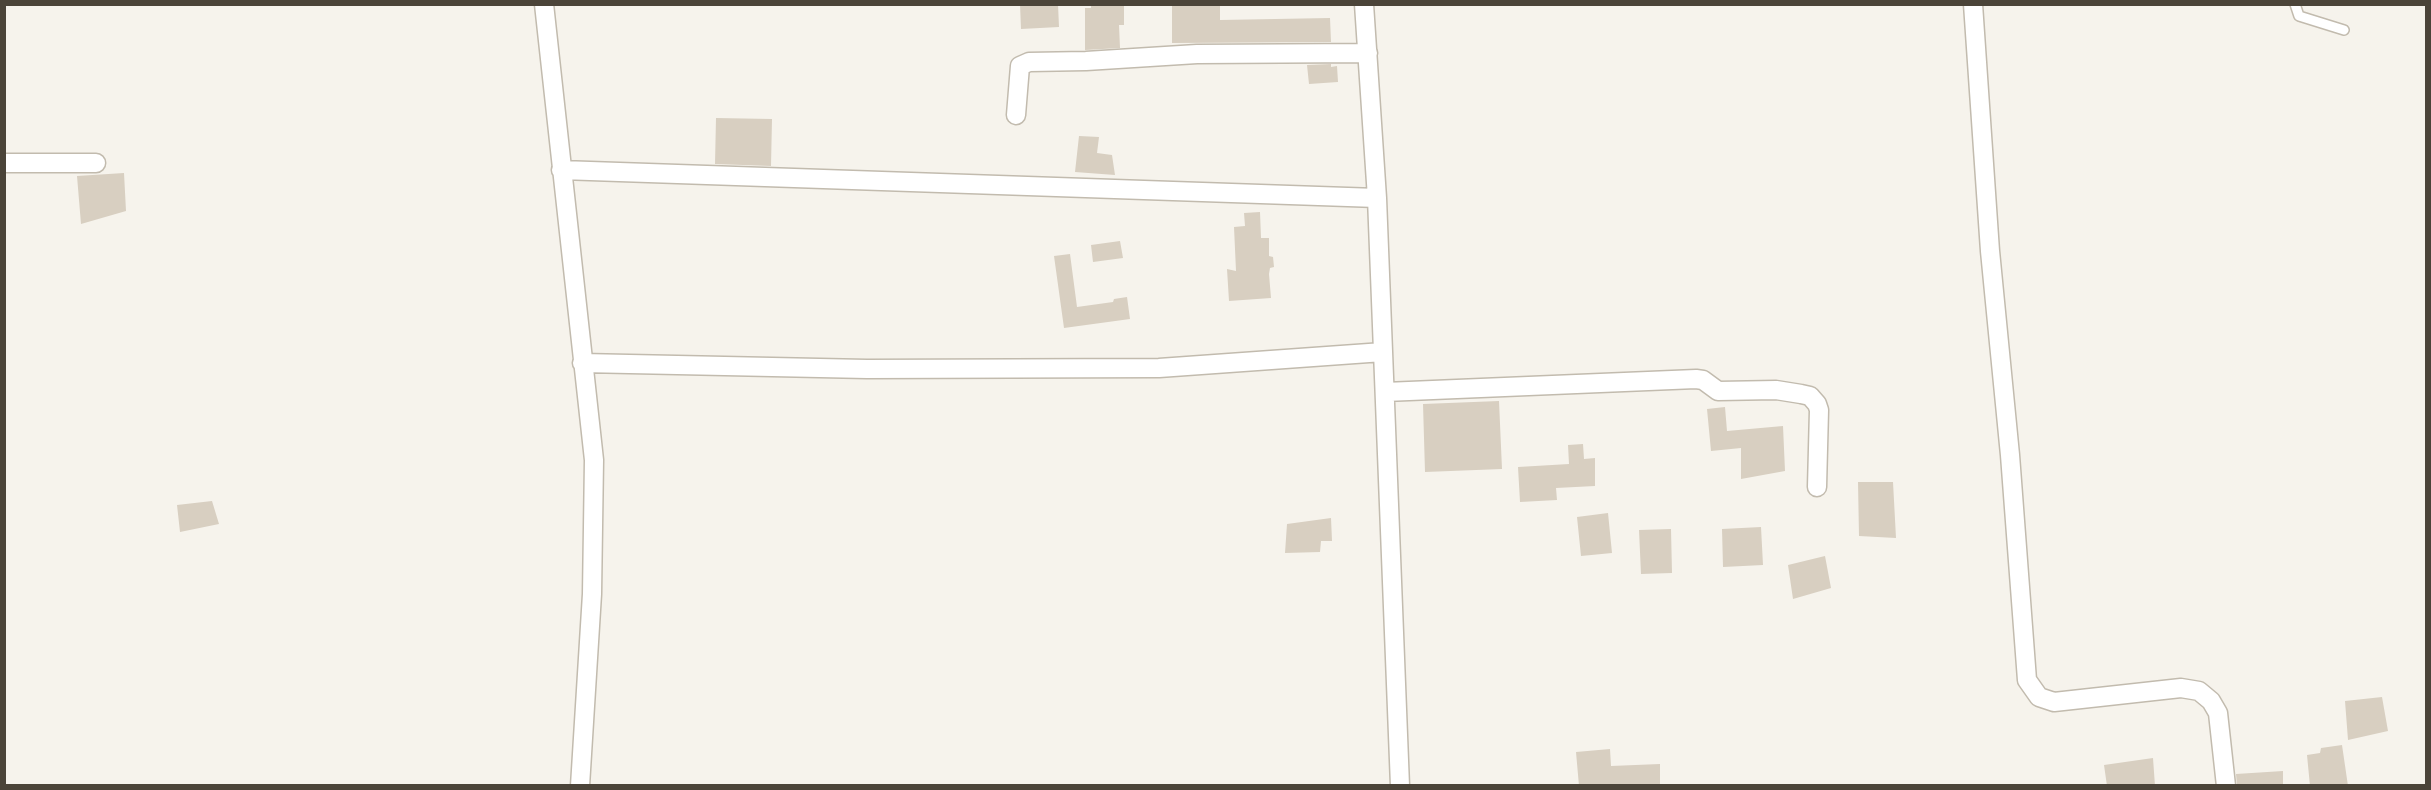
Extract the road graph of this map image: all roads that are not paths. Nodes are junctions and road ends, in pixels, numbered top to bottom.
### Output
1 (544, 4) edge
2 (1364, 4) edge
3 (1973, 4) edge
4 (2295, 4) edge
5 (2344, 30) dead end
6 (1368, 53) junction
7 (1016, 115) dead end
8 (4, 163) edge
9 (96, 163) dead end
10 (561, 170) junction
11 (1377, 198) junction
12 (1383, 352) junction
13 (582, 363) junction
14 (1385, 392) junction
15 (1817, 487) dead end
16 (580, 786) edge
17 (1400, 786) edge
18 (2226, 786) edge

1 - 10 street
2 - 6 street
3 - 18 street
4 - 5 lane
6 - 7 street
6 - 11 street
8 - 9 street
10 - 11 street
10 - 13 street
11 - 12 street
12 - 13 street
12 - 14 street
13 - 16 street
14 - 15 street
14 - 17 street

